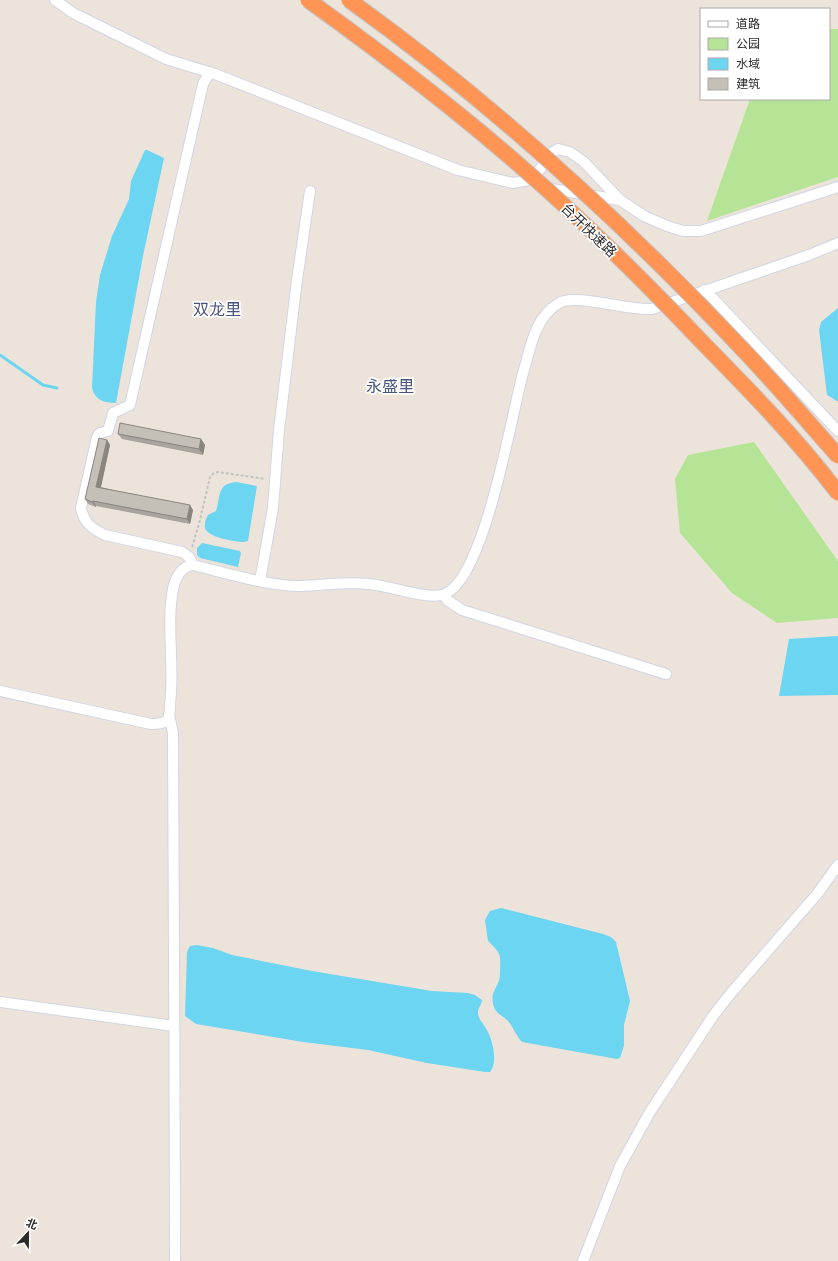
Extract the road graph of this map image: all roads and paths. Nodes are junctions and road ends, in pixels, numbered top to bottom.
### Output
1 (55, 0) edge
2 (308, 0) edge
3 (349, 0) edge
4 (210, 72) junction
5 (513, 183) junction
6 (838, 187) edge
7 (310, 191) dead end
8 (620, 200) junction
9 (838, 243) edge
10 (705, 290) junction
11 (838, 431) edge
12 (838, 456) edge
13 (275, 481) junction
14 (838, 493) edge
15 (187, 555) junction
16 (193, 565) junction
17 (260, 581) junction
18 (443, 595) junction
19 (666, 674) dead end
20 (0, 691) edge
21 (169, 716) junction
22 (838, 866) edge
23 (0, 1002) edge
24 (174, 1026) junction
25 (175, 1261) edge
26 (583, 1261) edge

1 - 4 street
2 - 14 highway, 台开快速路, bridge
3 - 12 highway, 台开快速路, bridge
4 - 5 street
4 - 15 street
5 - 8 street
5 - 8 street
6 - 8 street
7 - 13 street
9 - 10 street
10 - 11 street
10 - 18 street
13 - 15 path
13 - 17 street
15 - 16 street
16 - 17 street
16 - 21 street
17 - 18 street
18 - 19 street
20 - 21 street
21 - 24 street
22 - 26 street
23 - 24 street
24 - 25 street

